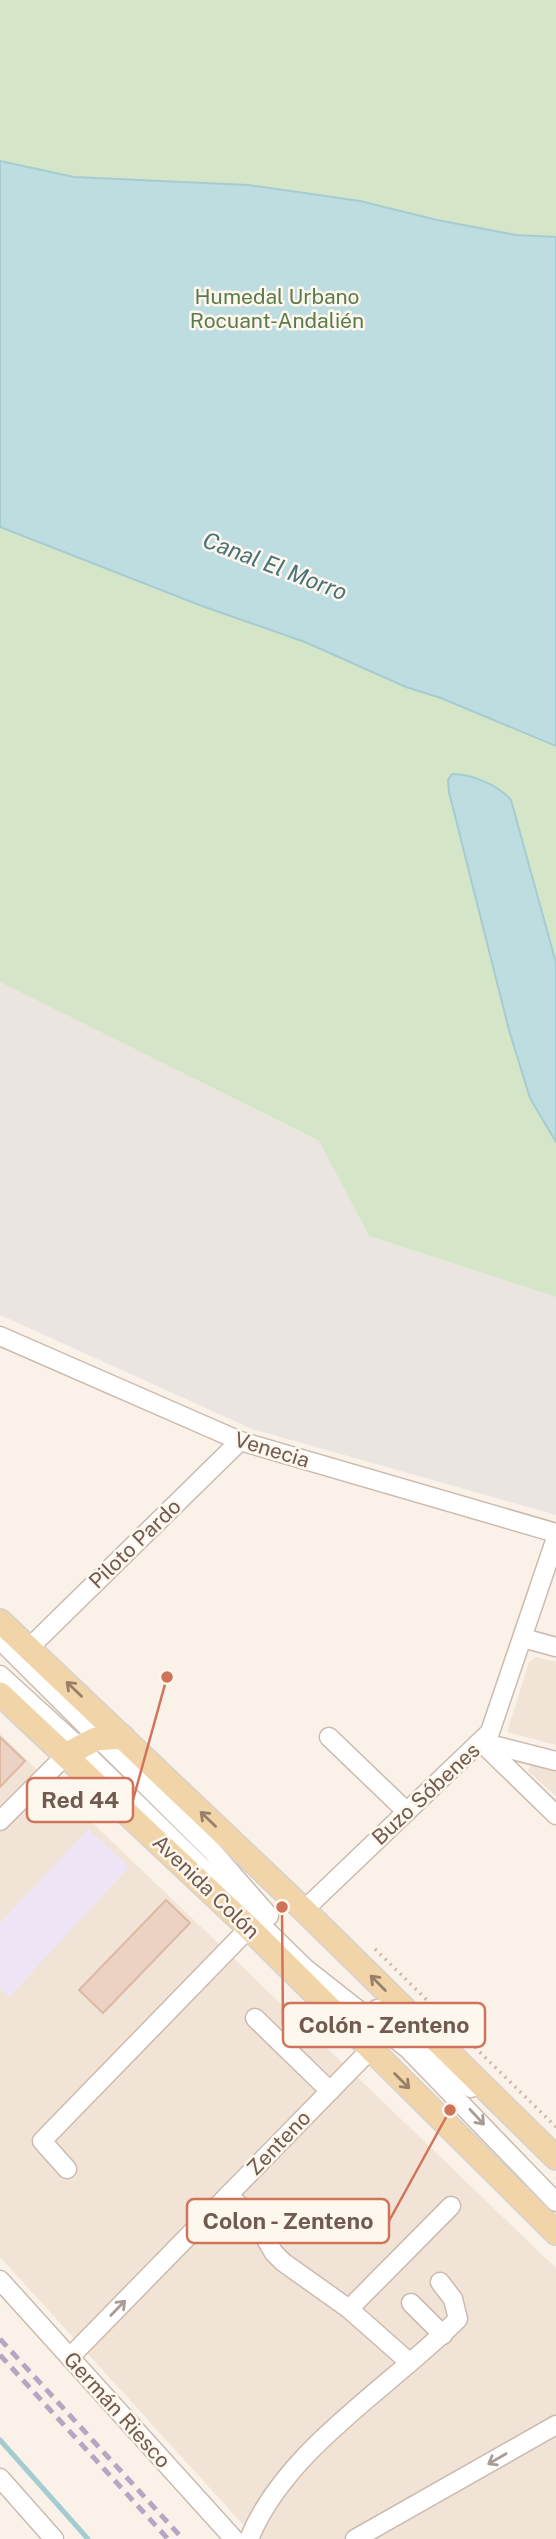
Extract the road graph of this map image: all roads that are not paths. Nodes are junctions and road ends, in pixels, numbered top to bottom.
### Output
1 (0, 1336) edge
2 (240, 1441) junction
3 (556, 1532) edge
4 (556, 1538) edge
5 (0, 1621) edge
6 (523, 1639) junction
7 (0, 1640) edge
8 (30, 1647) junction
9 (556, 1647) edge
10 (0, 1675) edge
11 (0, 1694) edge
12 (123, 1737) junction
13 (329, 1737) dead end
14 (481, 1742) junction
15 (80, 1746) junction
16 (556, 1761) edge
17 (407, 1812) junction
18 (556, 1815) edge
19 (0, 1821) edge
20 (304, 1910) junction
21 (249, 1928) junction
22 (255, 2018) dead end
23 (370, 2049) junction
24 (330, 2091) junction
25 (514, 2117) junction
26 (556, 2158) edge
27 (67, 2169) dead end
28 (527, 2173) junction
29 (228, 2195) junction
30 (556, 2202) edge
31 (451, 2206) dead end
32 (556, 2210) edge
33 (556, 2233) edge
34 (0, 2280) edge
35 (440, 2282) dead end
36 (411, 2303) dead end
37 (349, 2309) junction
38 (443, 2335) junction
39 (70, 2357) junction
40 (409, 2362) junction
41 (556, 2425) edge
42 (0, 2478) edge
43 (54, 2539) edge
44 (234, 2539) edge
45 (249, 2539) edge
46 (355, 2539) edge

1 - 2 street, Venecia
2 - 3 street, Venecia
2 - 8 street, Piloto Pardo
4 - 6 street, Buzo Sóbenes
5 - 8 main road
6 - 9 street
6 - 14 street, Buzo Sóbenes
7 - 15 street
12 -> 8 main road
10 - 15 street
11 - 15 main road, Avenida Colón
12 - 15 main road
20 -> 12 main road
13 - 17 street
14 - 16 street
14 - 17 street, Buzo Sóbenes
14 - 18 street
15 - 19 street
15 - 21 main road, Avenida Colón
15 - 25 street
15 -> 28 street
17 - 20 street, Buzo Sóbenes
25 -> 20 main road
21 - 23 main road, Avenida Colón
21 - 27 street
22 - 24 street
23 - 24 street, Zenteno
23 -> 33 main road, Avenida Colón
24 - 29 street, Zenteno
25 - 26 main road
28 - 30 street
28 - 32 street
29 - 37 street
39 -> 29 street, Zenteno
31 - 37 street
34 - 39 street, Germán Riesco
35 - 38 street
36 - 38 street
37 - 40 street
38 - 40 street
39 - 44 street, Germán Riesco
40 - 45 street
41 -> 46 street
42 - 43 street

